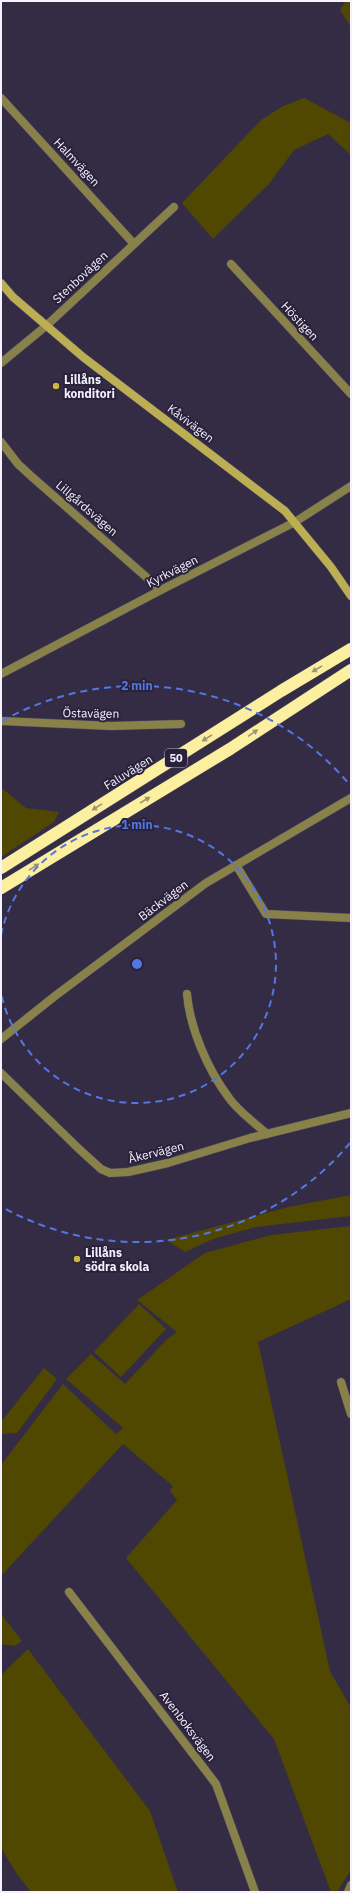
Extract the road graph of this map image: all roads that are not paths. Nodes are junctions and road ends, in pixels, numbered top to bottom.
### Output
1 (1, 98) edge
2 (174, 207) dead end
3 (134, 244) junction
4 (231, 264) dead end
5 (1, 283) edge
6 (46, 326) junction
7 (1, 363) edge
8 (351, 394) edge
9 (1, 442) edge
10 (351, 486) edge
11 (295, 522) junction
12 (161, 590) junction
13 (351, 596) edge
14 (351, 649) edge
15 (351, 670) edge
16 (1, 674) edge
17 (1, 721) edge
18 (181, 724) dead end
19 (351, 798) edge
20 (236, 865) junction
21 (1, 868) edge
22 (1, 888) edge
23 (351, 918) edge
24 (187, 994) dead end
25 (1, 1039) edge
26 (1, 1073) edge
27 (351, 1114) edge
28 (267, 1134) junction
29 (340, 1382) dead end
30 (351, 1414) edge
31 (69, 1592) dead end
32 (351, 1885) edge
33 (255, 1892) edge
34 (348, 1892) edge

1 - 3 street, Halmvägen
2 - 3 street, Stenbovägen
3 - 6 street, Stenbovägen
4 - 8 street, Höstigen
5 - 6 street, Kåvivägen
6 - 7 street, Stenbovägen
6 - 11 street, Kåvivägen
9 - 12 street, Lillgårdsvägen
10 - 11 street, Kyrkvägen
11 - 12 street, Kyrkvägen
11 - 13 street, Kåvivägen
12 - 16 street, Kyrkvägen
14 -> 21 highway, Faluvägen / 50
22 -> 15 highway, 50
17 - 18 street, Östavägen
19 - 20 street, Bäckvägen
20 - 23 street
20 - 25 street, Bäckvägen
24 - 28 street
26 - 28 street, Åkervägen
27 - 28 street, Åkervägen
29 - 30 street
31 - 33 street, Avenboksvägen
32 - 34 street

